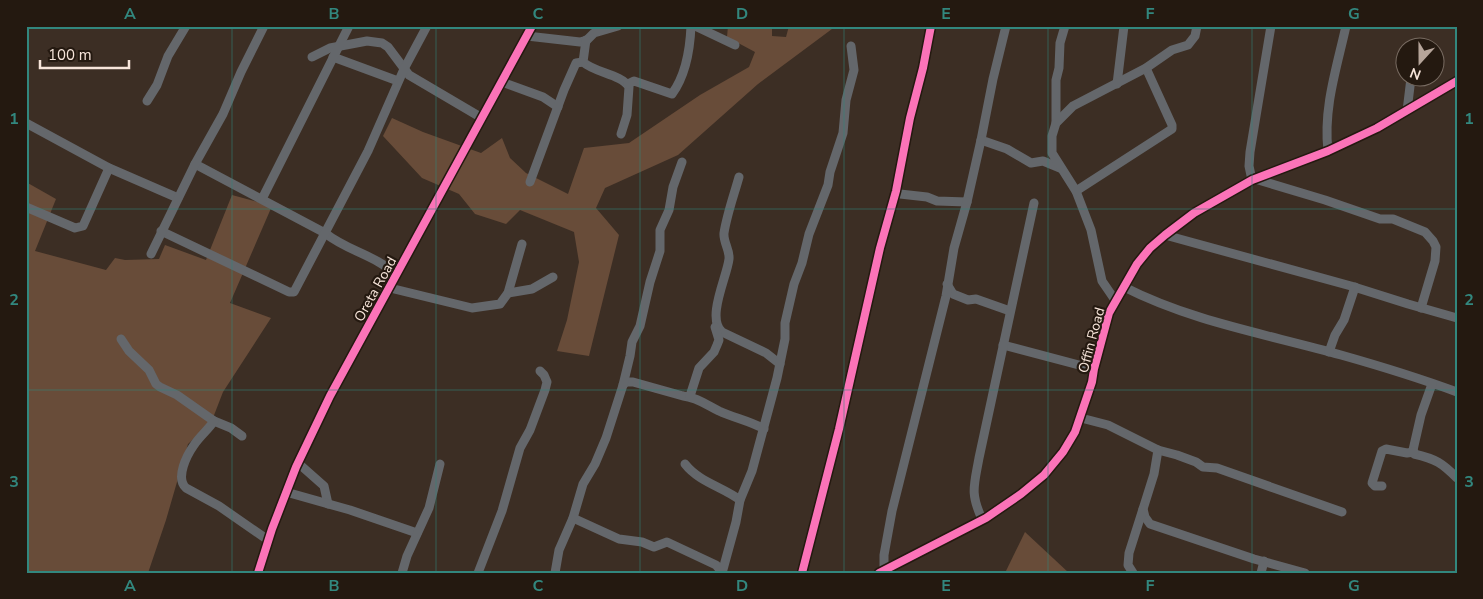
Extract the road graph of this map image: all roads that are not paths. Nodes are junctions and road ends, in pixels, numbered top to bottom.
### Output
1 (186, 26) edge
2 (264, 26) edge
3 (349, 26) edge
4 (427, 26) edge
5 (532, 26) edge
6 (618, 26) edge
7 (693, 26) edge
8 (931, 26) edge
9 (1006, 26) edge
10 (1065, 26) edge
11 (1124, 26) edge
12 (1196, 26) edge
13 (1271, 26) edge
14 (1346, 26) edge
15 (527, 36) junction
16 (586, 40) junction
17 (735, 45) dead end
18 (851, 46) dead end
19 (338, 47) junction
20 (312, 57) dead end
21 (333, 57) junction
22 (583, 62) junction
23 (1146, 68) junction
24 (404, 69) junction
25 (398, 81) junction
26 (1457, 81) edge
27 (502, 82) junction
28 (628, 84) junction
29 (1117, 84) junction
30 (1410, 88) edge
31 (148, 101) dead end
32 (558, 107) junction
33 (1407, 111) junction
34 (482, 118) junction
35 (26, 123) edge
36 (1056, 123) junction
37 (622, 134) dead end
38 (981, 140) junction
39 (1328, 150) junction
40 (682, 162) dead end
41 (195, 164) junction
42 (109, 168) junction
43 (1060, 169) junction
44 (739, 177) dead end
45 (1253, 180) junction
46 (530, 182) dead end
47 (896, 191) junction
48 (1076, 191) junction
49 (178, 198) junction
50 (262, 199) junction
51 (967, 202) junction
52 (1034, 203) dead end
53 (26, 207) edge
54 (161, 232) junction
55 (324, 233) junction
56 (1165, 235) junction
57 (522, 244) dead end
58 (151, 254) dead end
59 (396, 275) junction
60 (553, 277) dead end
61 (947, 284) junction
62 (1124, 286) junction
63 (1355, 287) junction
64 (390, 288) junction
65 (508, 293) junction
66 (1116, 300) junction
67 (1421, 308) junction
68 (1010, 311) junction
69 (1457, 318) edge
70 (716, 324) junction
71 (121, 338) dead end
72 (1003, 344) junction
73 (1329, 352) junction
74 (780, 364) junction
75 (1094, 369) junction
76 (540, 371) dead end
77 (1432, 384) junction
78 (623, 385) junction
79 (1457, 392) edge
80 (690, 396) junction
81 (1081, 418) junction
82 (214, 420) junction
83 (764, 429) junction
84 (242, 436) dead end
85 (1158, 450) junction
86 (1414, 452) junction
87 (298, 463) junction
88 (440, 464) dead end
89 (685, 464) dead end
90 (1457, 478) edge
91 (1382, 486) dead end
92 (286, 492) junction
93 (740, 500) junction
94 (328, 504) junction
95 (1143, 509) junction
96 (1342, 512) dead end
97 (573, 518) junction
98 (982, 520) junction
99 (417, 533) junction
100 (268, 540) junction
101 (1264, 561) junction
102 (896, 569) edge
103 (722, 572) edge
104 (882, 572) edge
105 (258, 573) edge
106 (402, 573) edge
107 (478, 573) edge
108 (555, 573) edge
109 (802, 573) edge
110 (1133, 573) edge
111 (1261, 573) edge
112 (1305, 573) edge

1 - 31 street
2 - 41 street
3 - 19 street
4 - 24 street
5 - 15 street, Oreta Road
6 - 16 street
7 - 17 street
7 - 28 street
8 - 47 street
9 - 38 street
10 - 36 street
11 - 29 street
12 - 23 street
13 - 45 street
14 - 39 street
15 - 16 street
15 - 27 street, Oreta Road
16 - 22 street
18 - 74 street
19 - 20 street
19 - 21 street
19 - 24 street
21 - 25 street
21 - 50 street
22 - 28 street
22 - 32 street
23 - 29 street
23 - 48 street
24 - 25 street
24 - 34 street
25 - 55 street
26 - 33 street, Offin Road
27 - 32 street
27 - 34 street, Oreta Road
28 - 37 street
29 - 36 street
30 - 33 street
32 - 46 street
33 - 39 street, Offin Road
34 - 59 street, Oreta Road
35 - 42 street
36 - 43 street
38 - 43 street
38 - 51 street
39 - 45 street, Offin Road
40 - 78 street
41 - 49 street
41 - 50 street
42 - 49 street
42 - 53 street
43 - 48 street
44 - 70 street
45 - 56 street, Offin Road
45 - 67 street
47 - 51 street
47 - 109 street
48 - 66 street
49 - 54 street
50 - 55 street
51 - 61 street
52 - 68 street
54 - 55 street
54 - 58 street
55 - 59 street
56 - 62 street, Offin Road
56 - 63 street
57 - 65 street
59 - 64 street, Oreta Road
60 - 65 street
61 - 68 street
61 - 104 street
62 - 66 street, Offin Road
62 - 73 street
63 - 67 street
63 - 73 street
64 - 65 street
64 - 87 street, Oreta Road
66 - 75 street, Offin Road
67 - 69 street
68 - 72 street
70 - 74 street
70 - 80 street
71 - 82 street
72 - 75 street
72 - 98 street
73 - 77 street
74 - 83 street
75 - 81 street, Offin Road
76 - 107 street
77 - 79 street
77 - 86 street
78 - 80 street
78 - 97 street
80 - 83 street
81 - 85 street
81 - 98 street, Offin Road
82 - 84 street
82 - 100 street
83 - 93 street
85 - 95 street
85 - 96 street
86 - 90 street
86 - 91 street
87 - 92 street, Oreta Road
87 - 94 street
88 - 99 street
89 - 93 street
92 - 94 street
92 - 100 street, Oreta Road
93 - 103 street
94 - 99 street
95 - 101 street
95 - 110 street
97 - 103 street
97 - 108 street
98 - 102 street, Offin Road
99 - 106 street
100 - 105 street, Oreta Road
101 - 111 street
101 - 112 street
102 - 104 street, Offin Road

